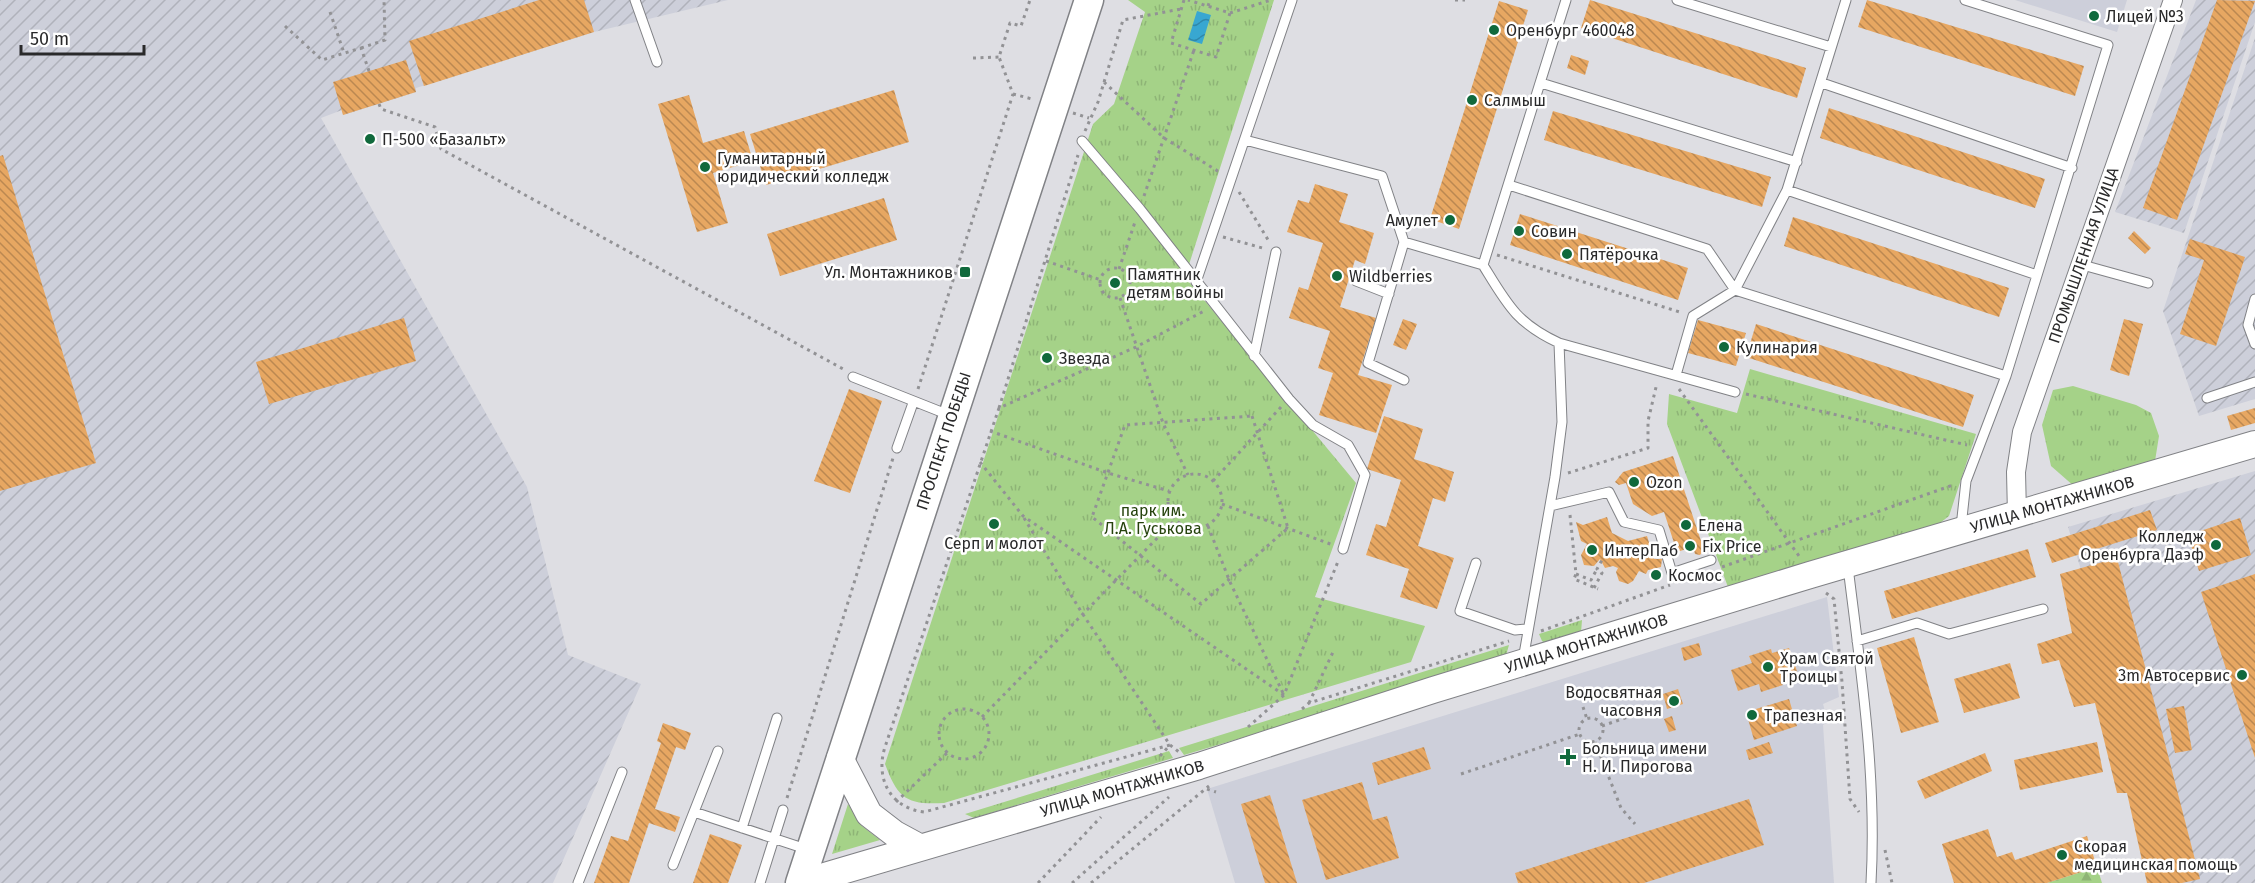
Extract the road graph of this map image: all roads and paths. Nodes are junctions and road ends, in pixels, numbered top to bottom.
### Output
1 (384, 0) edge
2 (635, 0) edge
3 (1030, 0) edge
4 (1089, 0) edge
5 (1186, 0) edge
6 (1210, 0) edge
7 (1271, 0) edge
8 (1292, 0) edge
9 (1455, 0) edge
10 (1466, 0) edge
11 (1677, 0) edge
12 (1846, 0) edge
13 (1965, 0) edge
14 (2172, 0) edge
15 (1563, 2) edge
16 (1208, 6) junction
17 (1181, 9) junction
18 (330, 12) dead end
19 (1230, 13) junction
20 (285, 26) dead end
21 (1831, 47) junction
22 (361, 48) junction
23 (1194, 50) junction
24 (344, 53) junction
25 (999, 57) junction
26 (973, 58) dead end
27 (657, 62) dead end
28 (369, 71) dead end
29 (1104, 82) junction
30 (1541, 83) junction
31 (1822, 83) junction
32 (1013, 94) junction
33 (1032, 99) dead end
34 (379, 104) dead end
35 (1069, 112) dead end
36 (1089, 118) junction
37 (1164, 138) junction
38 (1245, 140) junction
39 (1082, 141) junction
40 (1797, 162) junction
41 (2072, 168) junction
42 (1232, 180) junction
43 (1509, 185) junction
44 (1787, 190) junction
45 (1140, 209) junction
46 (1213, 233) junction
47 (1404, 242) junction
48 (1276, 252) junction
49 (1487, 252) junction
50 (1046, 261) junction
51 (2079, 264) junction
52 (1483, 265) junction
53 (1119, 269) junction
54 (2037, 275) junction
55 (1101, 280) junction
56 (1356, 281) dead end
57 (1196, 282) junction
58 (2148, 284) dead end
59 (1735, 290) junction
60 (1389, 294) junction
61 (1120, 297) junction
62 (2255, 299) edge
63 (1214, 306) junction
64 (1693, 316) junction
65 (1559, 343) junction
66 (2255, 344) edge
67 (1136, 347) junction
68 (1254, 356) junction
69 (1660, 370) junction
70 (1676, 375) junction
71 (2006, 376) junction
72 (853, 377) joint
73 (1404, 380) dead end
74 (2255, 382) edge
75 (1735, 392) joint
76 (2207, 398) dead end
77 (1289, 399) junction
78 (913, 403) junction
79 (999, 408) junction
80 (951, 416) junction
81 (1163, 423) junction
82 (990, 430) junction
83 (1257, 433) junction
84 (2255, 444) edge
85 (1979, 447) junction
86 (897, 448) joint
87 (980, 462) junction
88 (1108, 473) junction
89 (1188, 475) junction
90 (1555, 477) junction
91 (1213, 481) junction
92 (1169, 491) junction
93 (1568, 502) junction
94 (1222, 504) junction
95 (1550, 506) junction
96 (2017, 514) junction
97 (1023, 516) junction
98 (1175, 520) junction
99 (1208, 526) junction
100 (1288, 528) junction
101 (1961, 530) junction
102 (1343, 549) junction
103 (1138, 556) junction
104 (1602, 560) dead end
105 (1711, 560) dead end
106 (1476, 562) dead end
107 (1847, 564) junction
108 (1597, 569) junction
109 (1576, 574) junction
110 (1809, 575) junction
111 (1116, 578) junction
112 (1230, 582) junction
113 (2043, 609) dead end
114 (1082, 613) junction
115 (1526, 629) junction
116 (1857, 641) junction
117 (1333, 652) dead end
118 (1523, 663) junction
119 (1284, 695) junction
120 (1309, 703) dead end
121 (1583, 707) dead end
122 (1656, 707) dead end
123 (982, 717) junction
124 (777, 718) dead end
125 (1587, 719) junction
126 (1602, 726) junction
127 (1240, 734) dead end
128 (1580, 734) junction
129 (1595, 742) junction
130 (1170, 745) junction
131 (718, 751) dead end
132 (947, 753) junction
133 (840, 758) junction
134 (1154, 762) dead end
135 (1199, 766) junction
136 (622, 772) dead end
137 (1461, 774) dead end
138 (1216, 792) dead end
139 (1169, 797) dead end
140 (896, 802) junction
141 (783, 810) joint
142 (694, 812) junction
143 (1104, 814) dead end
144 (1635, 824) dead end
145 (742, 828) junction
146 (1874, 833) junction
147 (773, 838) junction
148 (919, 848) junction
149 (811, 851) junction
150 (673, 866) dead end
151 (578, 883) edge
152 (760, 883) edge
153 (800, 883) edge
154 (1038, 883) edge
155 (1072, 883) edge
156 (1871, 883) edge
157 (1892, 883) edge

1 - 22 path
2 - 27 lane
3 - 25 path
4 - 80 main road, ПРОСПЕКТ ПОБЕДЫ
5 - 16 path
5 - 17 path
6 - 16 path
7 - 19 path
8 - 38 lane
9 - 10 path
11 - 21 lane
12 - 21 lane
13 - 41 lane
14 - 51 street, ПРОМЫШЛЕННАЯ УЛИЦА
15 - 30 lane
16 - 19 path
17 - 23 path
17 - 29 path
18 - 24 path
19 - 23 path
20 - 24 path
21 - 31 lane
22 - 24 path
22 - 28 path
23 - 37 path
25 - 26 path
25 - 32 path
29 - 36 path
29 - 37 path
30 - 40 lane
30 - 43 lane
31 - 40 lane
31 - 41 lane
32 - 33 path
32 - 78 path
34 - 72 path
35 - 36 path
36 - 39 path
37 - 42 path
37 - 45 path
38 - 42 lane
38 - 47 lane
39 - 45 lane
39 - 50 path
40 - 44 lane
41 - 54 lane
42 - 46 lane
42 - 48 path
43 - 49 lane
43 - 59 lane
44 - 54 lane
44 - 59 lane
45 - 53 path
45 - 57 lane
46 - 48 path
46 - 57 lane
47 - 52 lane
47 - 60 lane
48 - 68 lane
49 - 52 lane
49 - 64 path
50 - 55 path
50 - 79 path
51 - 58 lane
51 - 96 street, ПРОМЫШЛЕННАЯ УЛИЦА
52 - 65 lane
53 - 55 path
53 - 61 path
54 - 71 lane
55 - 61 path
56 - 60 lane
57 - 63 lane
59 - 64 lane
59 - 71 lane
60 - 73 lane
61 - 67 path
62 - 66 lane
63 - 67 path
63 - 68 lane
64 - 70 lane
65 - 69 lane
65 - 90 lane
67 - 79 path
67 - 81 path
68 - 77 lane
69 - 70 lane
69 - 90 path
70 - 75 lane
70 - 110 path
71 - 85 lane
72 - 78 lane
74 - 76 lane
75 - 85 path
77 - 83 path
77 - 102 lane
78 - 80 lane
78 - 86 lane
79 - 82 path
80 - 133 main road, ПРОСПЕКТ ПОБЕДЫ
81 - 83 path
81 - 88 path
81 - 89 path
82 - 87 path
82 - 88 path
83 - 91 path
83 - 100 path
84 - 96 main road, УЛИЦА МОНТАЖНИКОВ
85 - 101 lane
86 - 141 path
87 - 97 path
87 - 140 path
88 - 92 path
88 - 103 path
89 - 91 path
89 - 92 path
90 - 95 lane
91 - 94 path
92 - 98 path
93 - 95 lane
93 - 105 lane
93 - 109 path
94 - 99 path
94 - 100 path
95 - 115 lane
96 - 101 main road, УЛИЦА МОНТАЖНИКОВ
97 - 111 path
97 - 114 path
98 - 99 path
98 - 103 path
99 - 112 path
100 - 102 path
100 - 112 path
101 - 107 main road, УЛИЦА МОНТАЖНИКОВ
102 - 119 path
103 - 111 path
103 - 112 path
104 - 108 path
106 - 115 lane
107 - 110 main road, УЛИЦА МОНТАЖНИКОВ
107 - 116 lane
108 - 109 path
108 - 109 path
110 - 118 main road, УЛИЦА МОНТАЖНИКОВ
110 - 146 path
111 - 114 path
111 - 119 path
112 - 119 path
113 - 116 lane
114 - 123 path
114 - 130 path
115 - 118 lane
116 - 146 lane
117 - 120 path
118 - 135 main road, УЛИЦА МОНТАЖНИКОВ
119 - 127 path
121 - 125 path
122 - 126 path
123 - 132 path
123 - 132 path
124 - 145 lane
125 - 126 path
125 - 128 path
126 - 129 path
128 - 129 path
128 - 137 path
129 - 144 path
130 - 134 path
130 - 135 path
130 - 140 path
131 - 142 lane
132 - 140 path
133 - 148 main road
133 - 149 main road, ПРОСПЕКТ ПОБЕДЫ
135 - 138 path
135 - 148 main road, УЛИЦА МОНТАЖНИКОВ
136 - 151 lane
139 - 155 path
141 - 147 lane
142 - 145 lane
142 - 150 lane
143 - 154 path
145 - 147 lane
146 - 156 lane
146 - 157 path
147 - 149 lane
147 - 152 lane
148 - 153 main road, УЛИЦА МОНТАЖНИКОВ
149 - 153 main road, ПРОСПЕКТ ПОБЕДЫ

